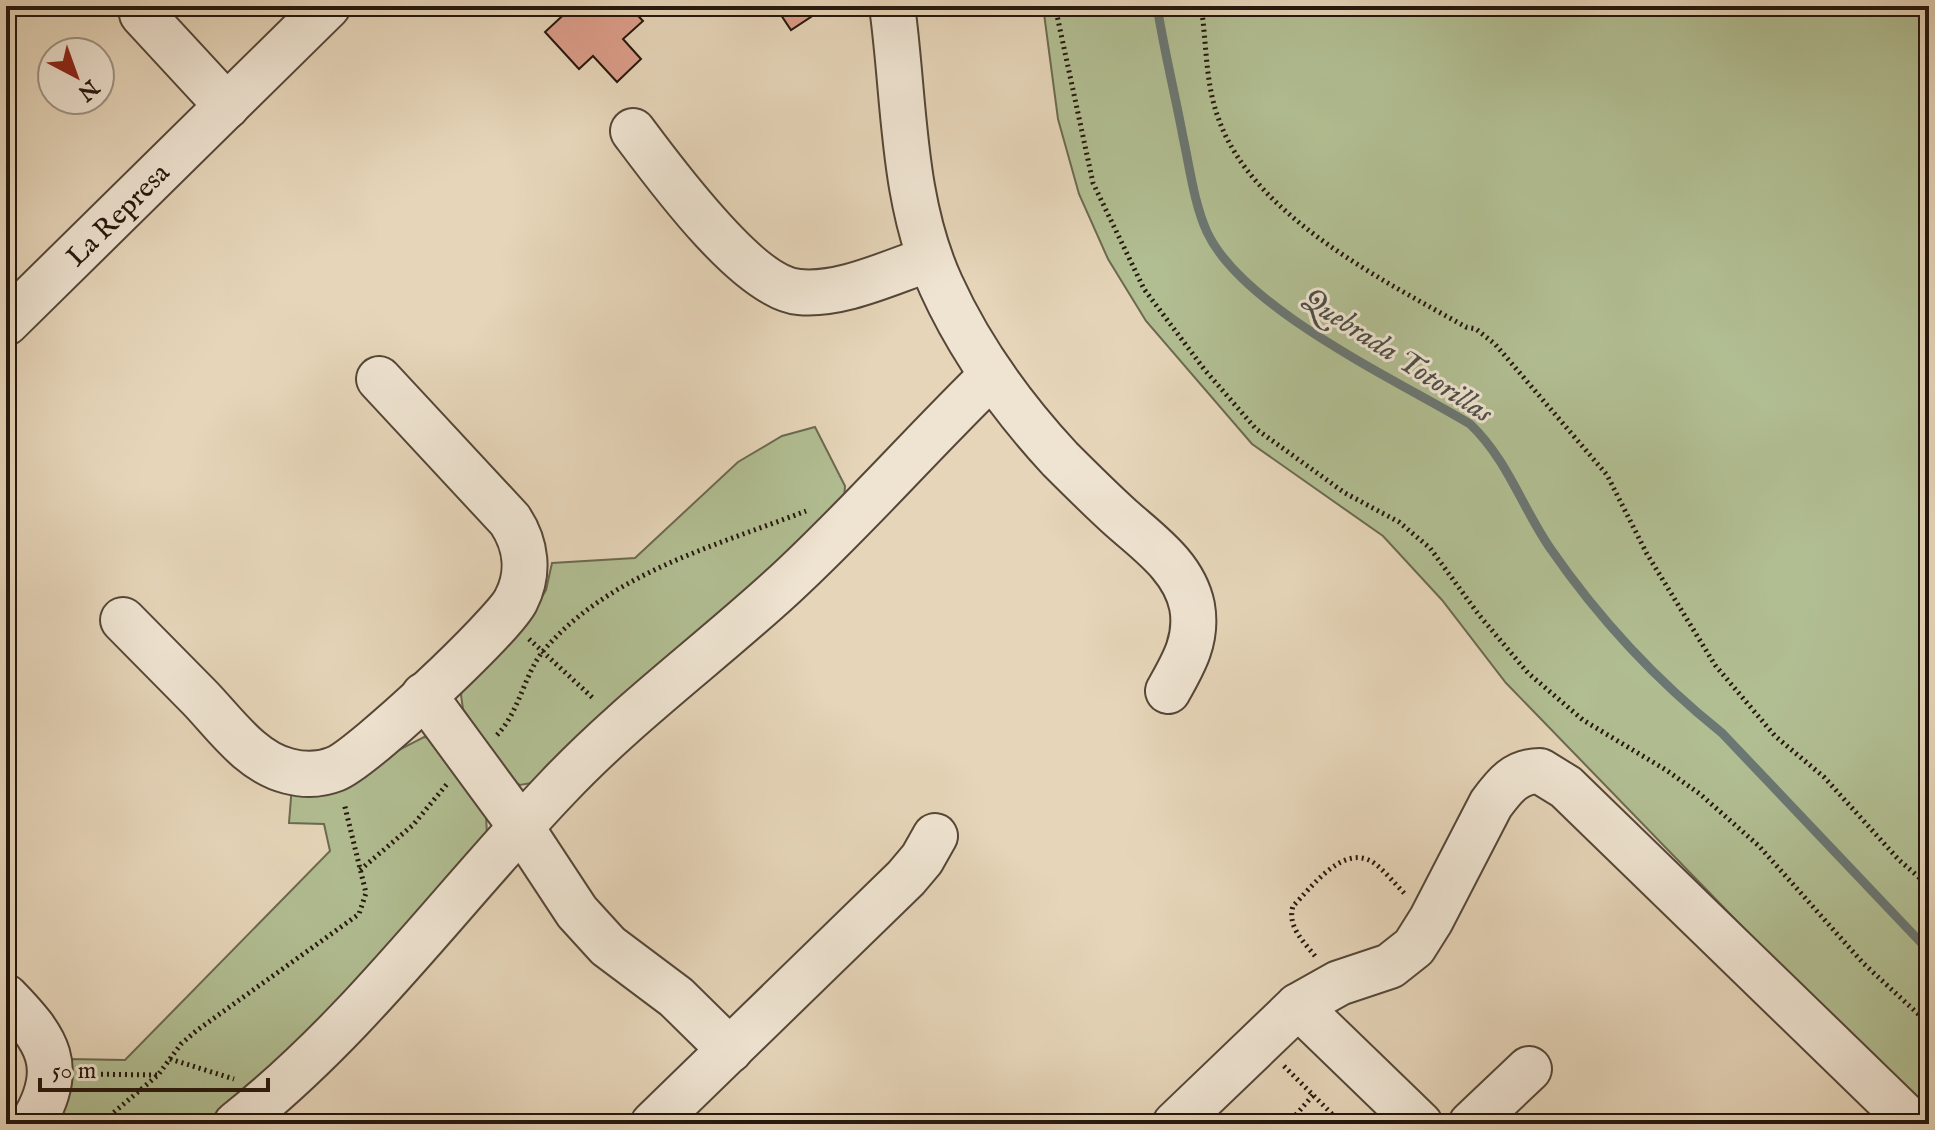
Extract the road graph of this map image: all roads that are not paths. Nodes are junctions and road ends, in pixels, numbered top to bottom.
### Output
1 (328, 6) edge
2 (892, 6) edge
3 (142, 14) dead end
4 (227, 106) junction
5 (633, 131) dead end
6 (930, 259) junction
7 (6, 322) edge
8 (992, 375) junction
9 (379, 379) dead end
10 (123, 620) dead end
11 (1168, 691) dead end
12 (424, 695) junction
13 (521, 827) junction
14 (935, 836) dead end
15 (6, 997) edge
16 (1298, 1006) junction
17 (730, 1050) junction
18 (1529, 1069) dead end
19 (32, 1124) edge
20 (236, 1124) edge
21 (653, 1124) edge
22 (1175, 1124) edge
23 (1420, 1124) edge
24 (1471, 1124) edge
25 (1913, 1124) edge

1 - 4 street, La Represa
2 - 6 street
3 - 4 street
4 - 7 street, La Represa
5 - 6 street
6 - 8 street
8 - 11 street
8 - 13 street
9 - 12 street
10 - 12 street
12 - 13 street
13 - 17 street
13 - 20 street
14 - 17 street
15 - 19 street
16 - 22 street
16 - 23 street
16 - 25 street
17 - 21 street
18 - 24 street

